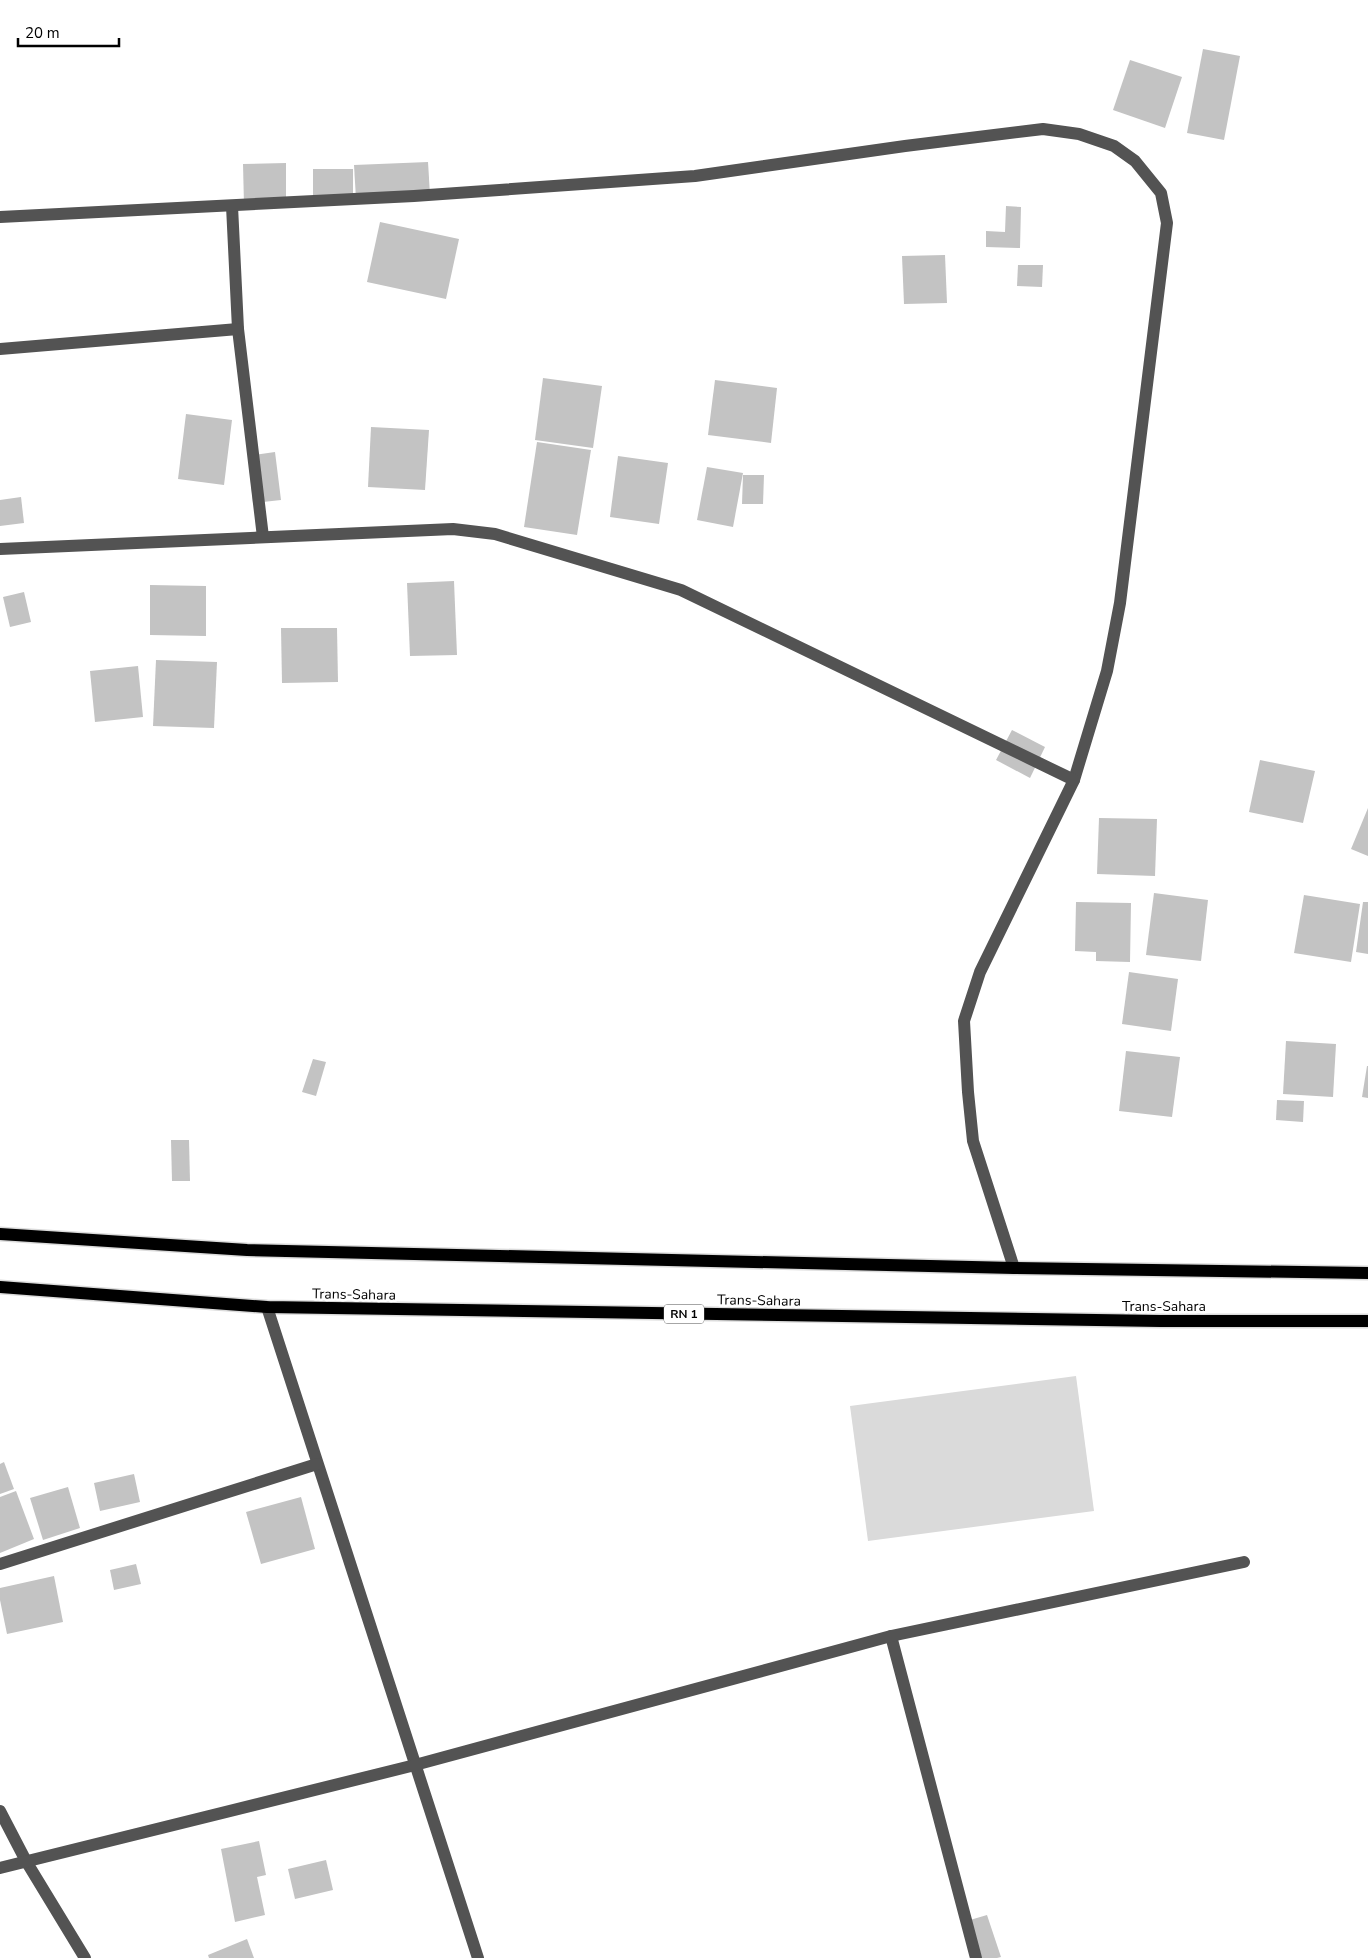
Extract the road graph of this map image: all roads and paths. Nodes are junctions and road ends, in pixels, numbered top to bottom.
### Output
1 (232, 206) junction
2 (0, 217) edge
3 (238, 329) junction
4 (0, 349) edge
5 (263, 537) junction
6 (0, 548) edge
7 (1074, 780) junction
8 (0, 1234) edge
9 (1014, 1268) junction
10 (1368, 1273) edge
11 (0, 1287) edge
12 (267, 1307) junction
13 (1368, 1321) edge
14 (317, 1464) junction
15 (1244, 1562) dead end
16 (0, 1564) edge
17 (891, 1636) junction
18 (416, 1765) junction
19 (0, 1811) edge
20 (26, 1861) junction
21 (0, 1868) edge
22 (85, 1958) edge
23 (478, 1958) edge
24 (976, 1958) edge

1 - 2 street
1 - 3 street
1 - 7 street
3 - 4 street
3 - 5 street
5 - 6 street
5 - 7 street
7 - 9 street
8 - 9 main road
9 - 10 main road
11 - 12 main road, Trans-Sahara / RN 1
12 - 13 main road, Trans-Sahara / RN 1
12 - 14 street
14 - 16 street
14 - 18 street
15 - 17 street
17 - 18 street
17 - 24 street
18 - 20 street
18 - 23 street
19 - 20 street
20 - 21 street
20 - 22 street

